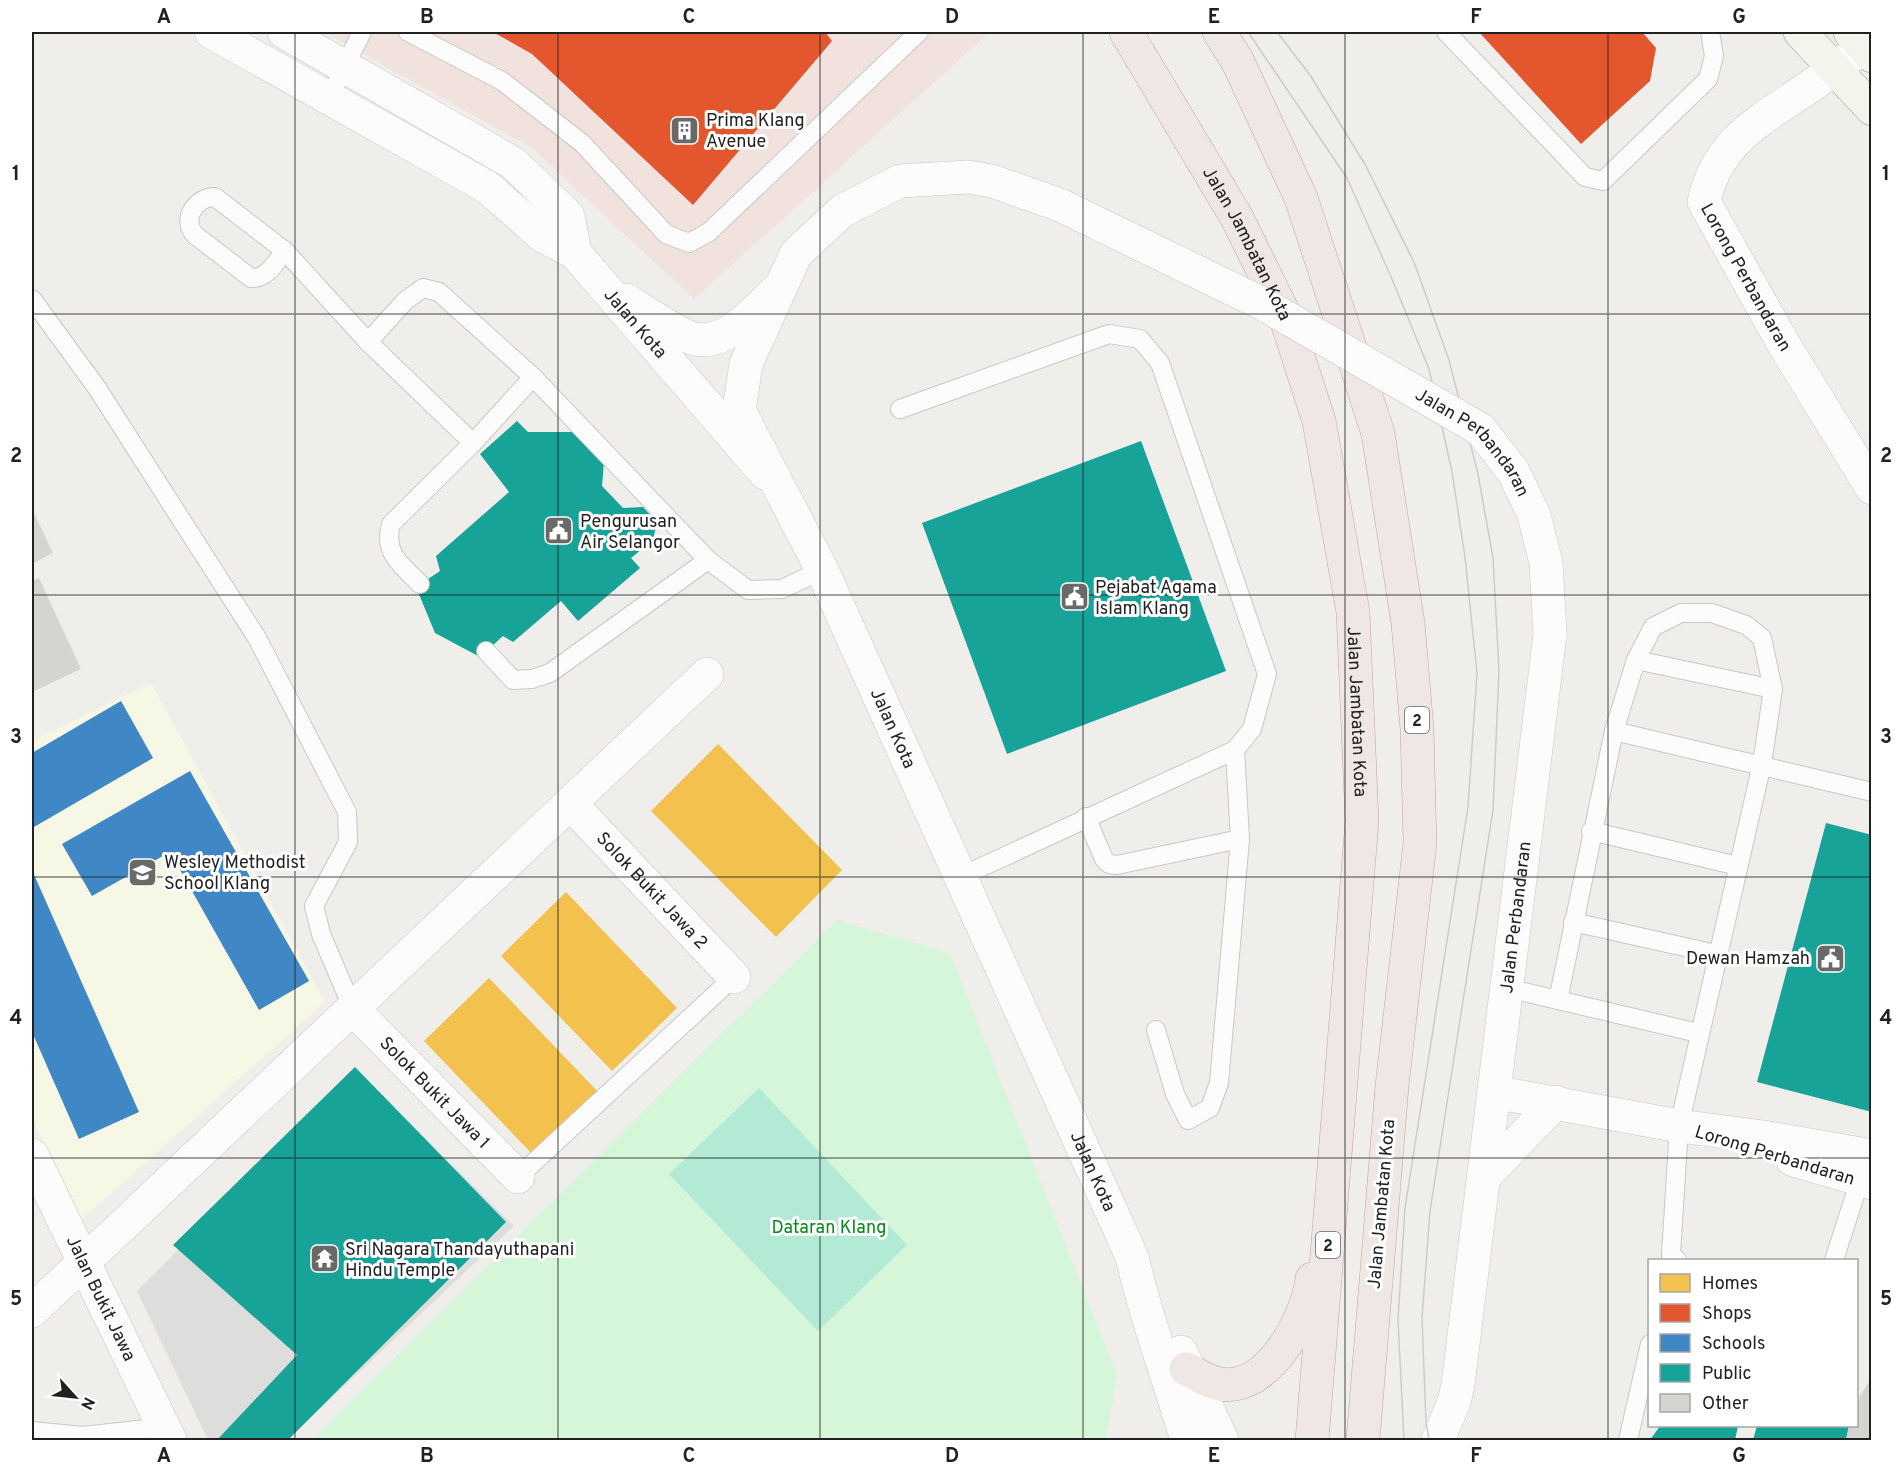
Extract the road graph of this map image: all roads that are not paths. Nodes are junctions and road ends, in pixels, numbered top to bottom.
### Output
1 (211, 32) edge
2 (284, 32) edge
3 (362, 32) edge
4 (408, 32) edge
5 (919, 32) edge
6 (1126, 32) edge
7 (1219, 32) edge
8 (1446, 32) edge
9 (1710, 32) edge
10 (1800, 32) edge
11 (1862, 45) edge
12 (345, 66) junction
13 (1834, 67) junction
14 (330, 96) junction
15 (1872, 109) edge
16 (285, 251) junction
17 (575, 253) junction
18 (603, 287) junction
19 (779, 288) junction
20 (32, 299) edge
21 (368, 342) junction
22 (533, 377) junction
23 (900, 409) dead end
24 (473, 443) junction
25 (1872, 488) edge
26 (783, 494) junction
27 (708, 560) junction
28 (822, 570) junction
29 (420, 585) dead end
30 (486, 651) dead end
31 (1636, 660) junction
32 (707, 674) dead end
33 (1773, 689) junction
34 (1614, 730) junction
35 (1235, 750) junction
36 (1762, 764) junction
37 (1872, 792) edge
38 (570, 803) junction
39 (1086, 817) junction
40 (1591, 831) junction
41 (1240, 839) junction
42 (1738, 866) junction
43 (960, 877) junction
44 (1573, 922) junction
45 (1716, 954) junction
46 (734, 977) joint
47 (1507, 988) junction
48 (1558, 1000) junction
49 (352, 1009) junction
50 (1156, 1030) dead end
51 (1698, 1033) junction
52 (1344, 1049) junction
53 (1494, 1092) junction
54 (1556, 1102) junction
55 (1679, 1126) junction
56 (32, 1155) edge
57 (1868, 1169) edge
58 (1485, 1176) junction
59 (518, 1177) joint
60 (1673, 1259) edge
61 (1834, 1259) edge
62 (82, 1263) junction
63 (32, 1311) edge
64 (1648, 1353) edge
65 (1175, 1366) junction
66 (1454, 1402) junction
67 (32, 1431) edge
68 (167, 1434) edge
69 (84, 1438) edge
70 (1164, 1440) edge
71 (1187, 1440) edge
72 (1222, 1440) edge
73 (1312, 1440) edge
74 (1362, 1440) edge
75 (1438, 1440) edge
76 (1450, 1440) edge
77 (1628, 1440) edge

1 - 14 street, Jalan Kota
2 - 12 street, Jalan Kota
3 - 12 lane
4 - 5 lane
6 - 52 highway, Jalan Jambatan Kota / 2
7 - 74 highway, Jalan Jambatan Kota / 2
8 - 9 lane
10 - 13 main road
11 - 13 street, Lorong Perbandaran
12 - 14 lane
12 - 17 street, Jalan Kota
13 - 15 main road
13 - 25 street, Lorong Perbandaran
14 - 17 street, Jalan Kota
16 - 16 lane
16 - 21 lane
17 - 18 street, Jalan Kota
18 - 19 street
18 - 26 street, Jalan Kota
19 - 26 street, Jalan Perbandaran
19 - 47 street, Jalan Perbandaran, bridge
20 - 49 lane
21 - 22 lane
21 - 24 lane
22 - 24 lane
22 - 27 lane
23 - 35 lane
24 - 29 lane
26 - 28 street, Jalan Kota
27 - 28 lane
27 - 30 lane
28 - 43 street, Jalan Kota
31 - 33 lane
31 - 33 lane
31 - 34 lane
32 - 38 street
33 - 36 lane
34 - 36 lane
34 - 40 lane
35 - 39 lane
35 - 41 lane
36 - 37 lane
36 - 42 lane
38 - 46 street, Solok Bukit Jawa 2
38 - 49 street
39 - 41 lane
39 - 43 lane
40 - 42 lane
40 - 44 lane
41 - 50 lane
42 - 45 lane
43 - 65 street, Jalan Kota
44 - 45 lane
44 - 48 lane
45 - 51 lane
46 - 59 lane
47 - 48 lane
47 - 53 street, Jalan Perbandaran
48 - 51 lane
49 - 59 street, Solok Bukit Jawa 1
49 - 62 street
51 - 55 lane
52 - 65 highway
52 - 73 highway, Jalan Jambatan Kota / 2
53 - 54 street, Lorong Perbandaran
53 - 58 street, Jalan Perbandaran
54 - 55 street, Lorong Perbandaran
54 - 58 street
55 - 57 street, Lorong Perbandaran
55 - 60 lane
56 - 62 street, Jalan Bukit Jawa
57 - 61 lane
58 - 66 street, Jalan Perbandaran
62 - 63 street
62 - 68 street, Jalan Bukit Jawa
64 - 77 lane
65 - 70 street
65 - 71 street, Jalan Kota
65 - 72 street, Jalan Kota
66 - 75 street, Jalan Perbandaran
66 - 76 lane
67 - 69 lane
68 - 69 lane

